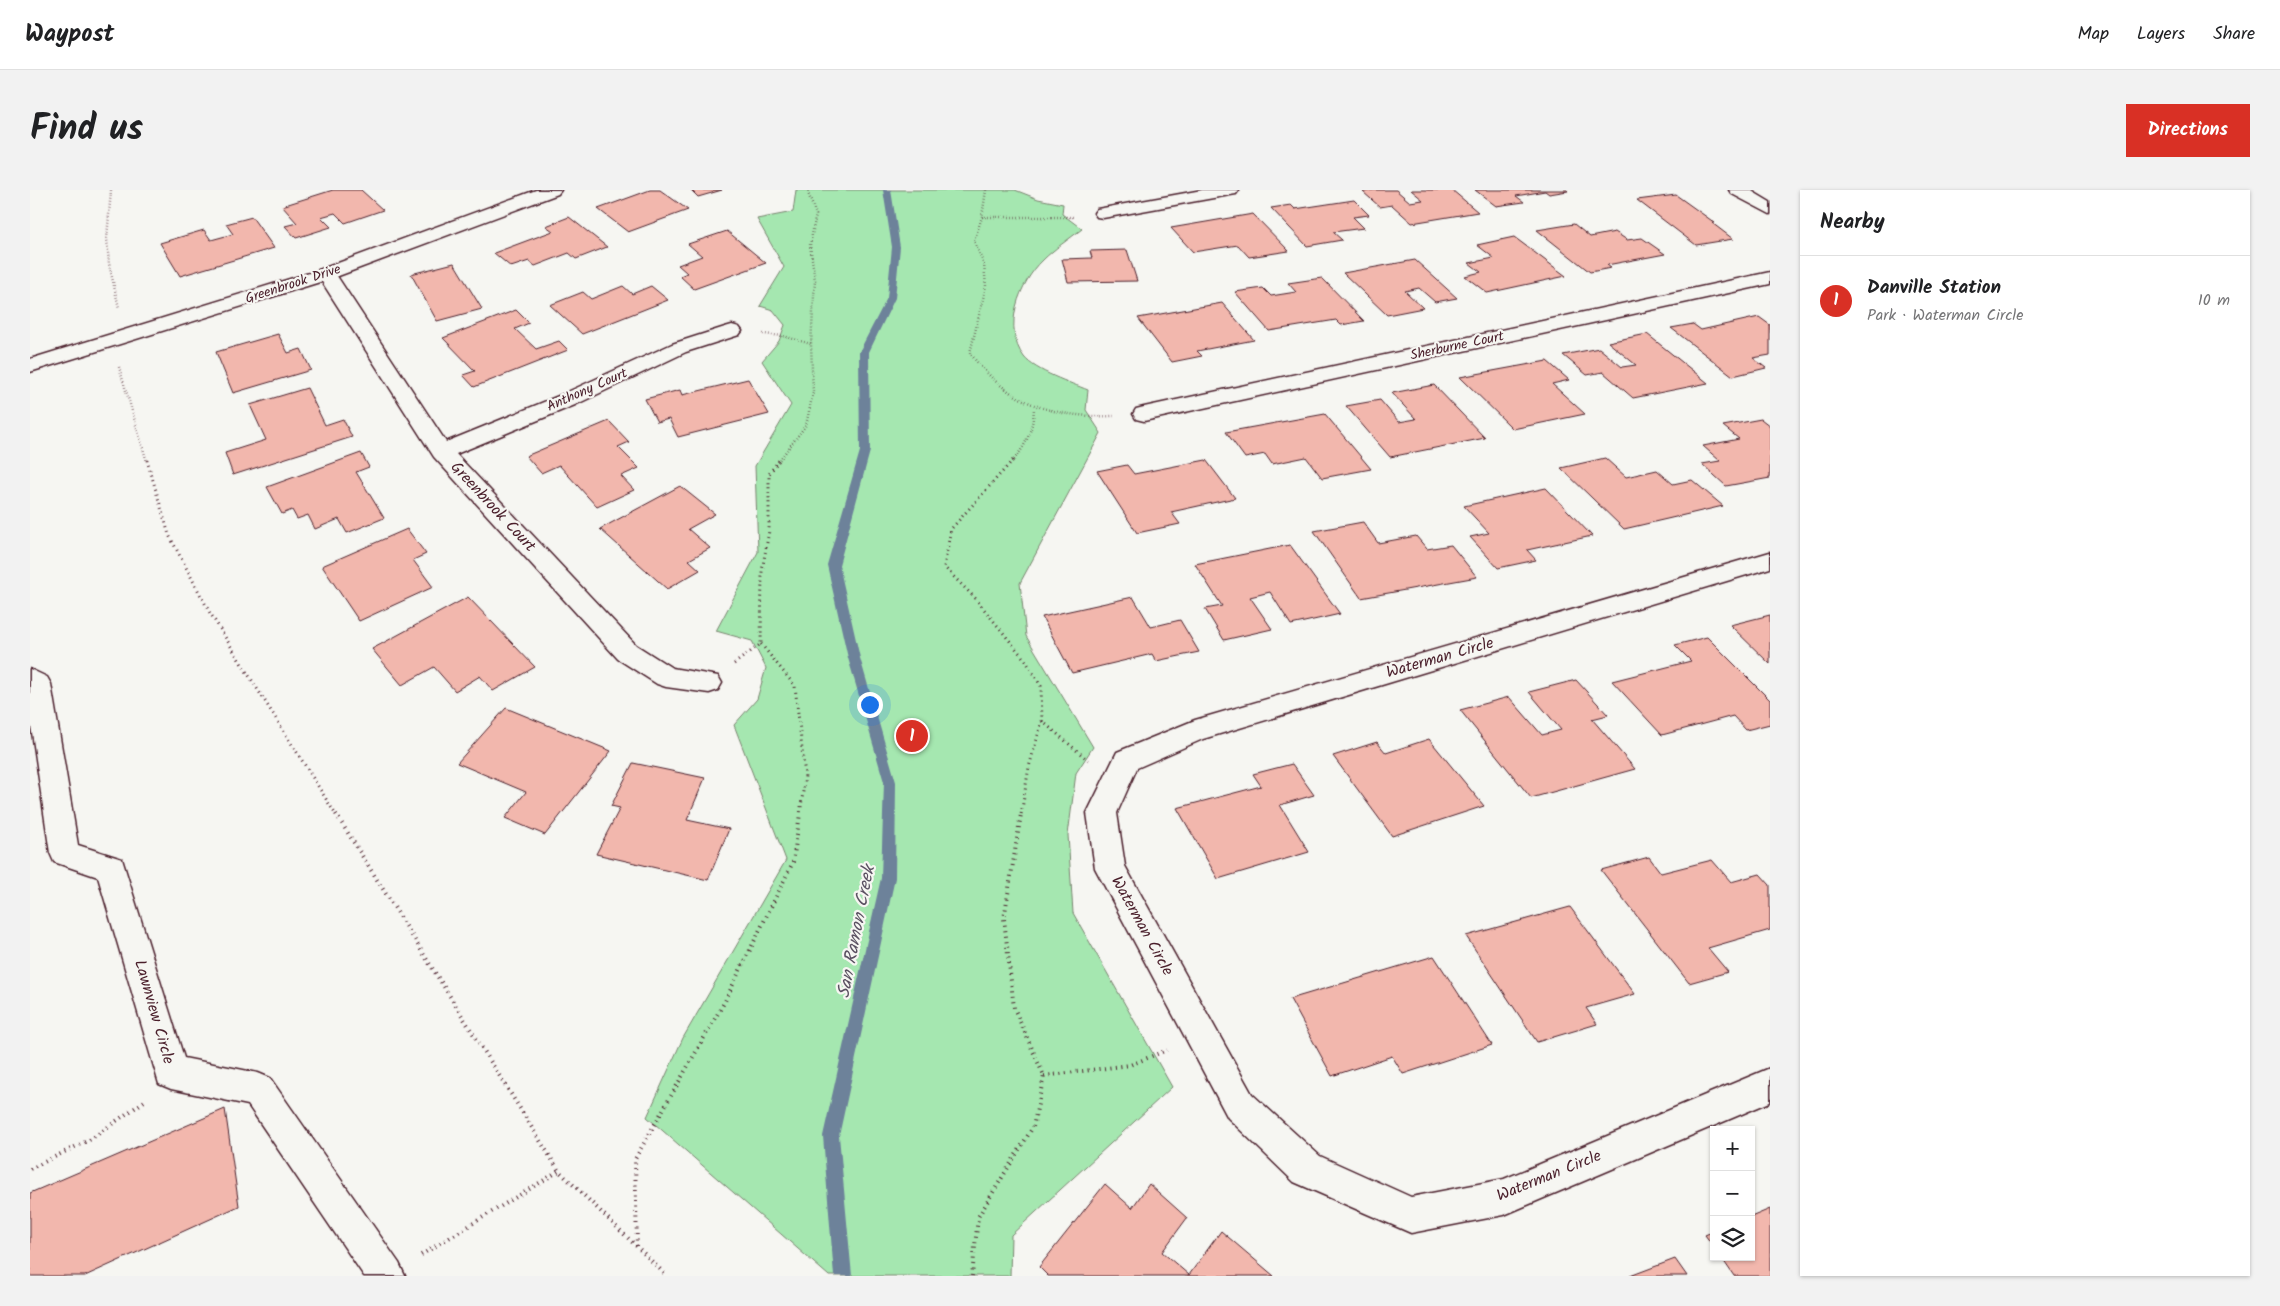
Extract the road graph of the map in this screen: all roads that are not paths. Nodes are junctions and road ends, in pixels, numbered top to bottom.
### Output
1 (552, 190) edge
2 (1230, 190) edge
3 (1738, 190) edge
4 (1770, 209) edge
5 (1103, 213) road end
6 (326, 274) junction
7 (1770, 278) edge
8 (732, 332) road end
9 (30, 366) edge
10 (1144, 414) road end
11 (442, 452) junction
12 (1770, 560) edge
13 (30, 679) edge
14 (708, 683) road end
15 (1770, 1085) edge
16 (387, 1276) edge

1 - 6 street, Greenbrook Drive
2 - 5 street
3 - 4 street
6 - 9 street, Greenbrook Drive
6 - 11 street, Greenbrook Court
7 - 10 street, Sherburne Court
8 - 11 street, Anthony Court
11 - 14 street, Greenbrook Court
12 - 15 street, Waterman Circle
13 - 16 street, Lawnview Circle

